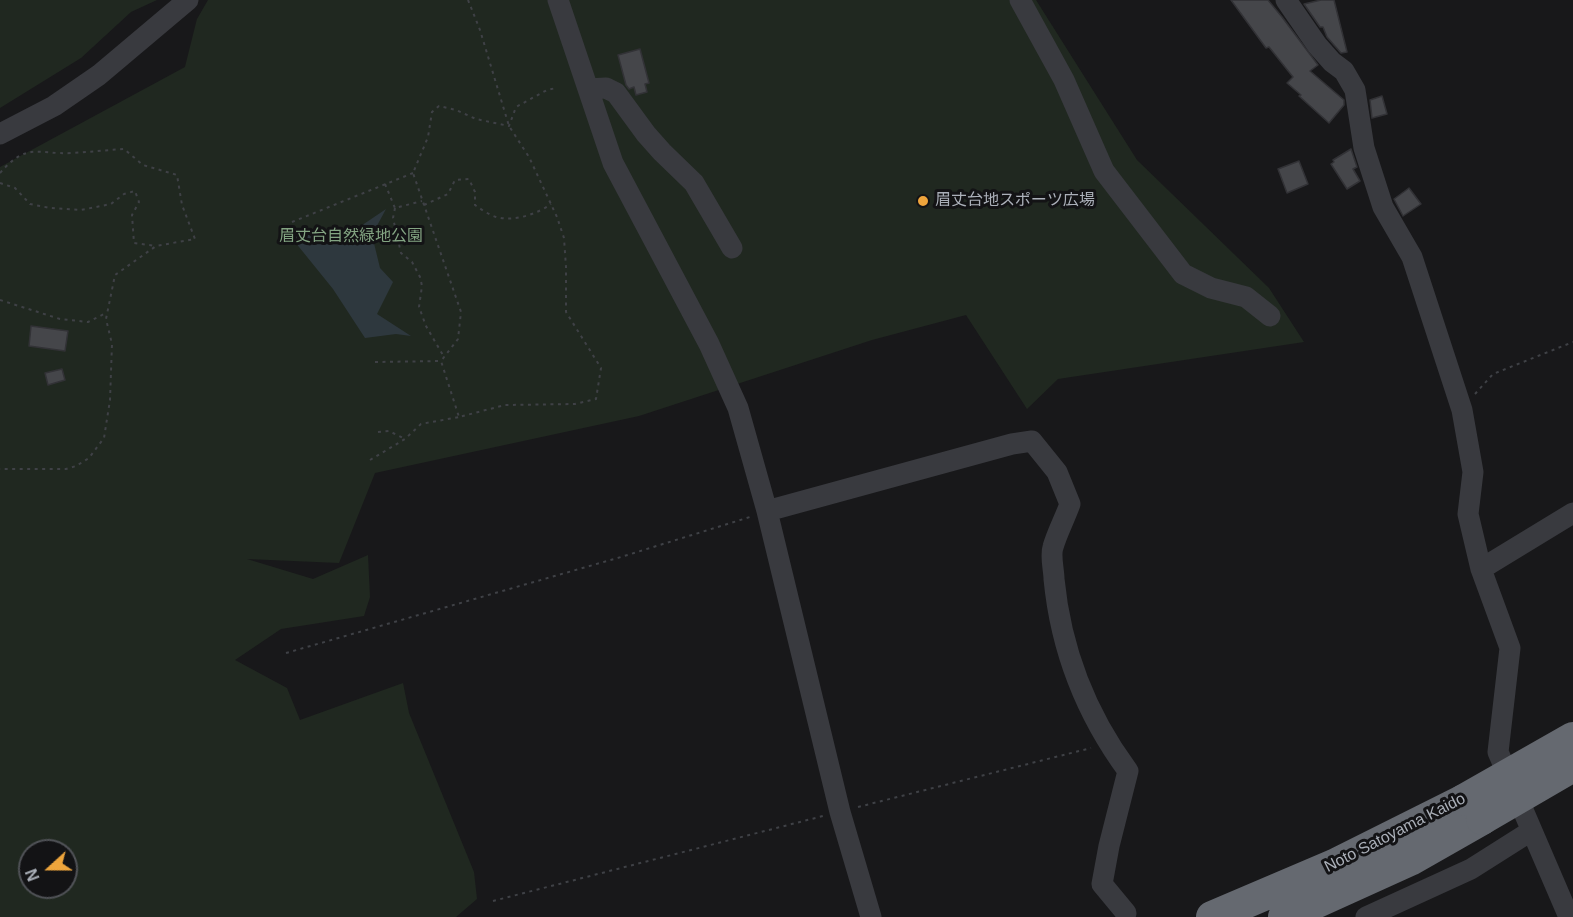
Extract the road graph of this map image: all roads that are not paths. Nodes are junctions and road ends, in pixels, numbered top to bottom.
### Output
1 (188, 0) edge
2 (558, 0) edge
3 (1020, 0) edge
4 (1286, 0) edge
5 (588, 89) junction
6 (0, 134) edge
7 (732, 248) dead end
8 (1270, 316) dead end
9 (767, 511) junction
10 (1573, 513) edge
11 (1481, 569) junction
12 (1573, 738) edge
13 (1573, 766) edge
14 (1473, 809) junction
15 (1531, 831) junction
16 (1125, 914) dead end
17 (871, 917) edge
18 (1212, 917) edge
19 (1284, 917) edge
20 (1366, 917) edge
21 (1569, 917) edge

1 - 6 street
2 - 5 street
3 - 8 street
4 - 11 street
5 - 7 street
5 - 9 street
9 - 16 street
9 - 17 street
10 - 11 street
11 - 15 street
12 - 14 highway, Noto Satoyama Kaido, bridge
13 - 14 highway, Noto Satoyama Kaido, bridge
14 - 18 highway, Noto Satoyama Kaido
14 - 19 highway, Noto Satoyama Kaido
15 - 20 street
15 - 21 street

